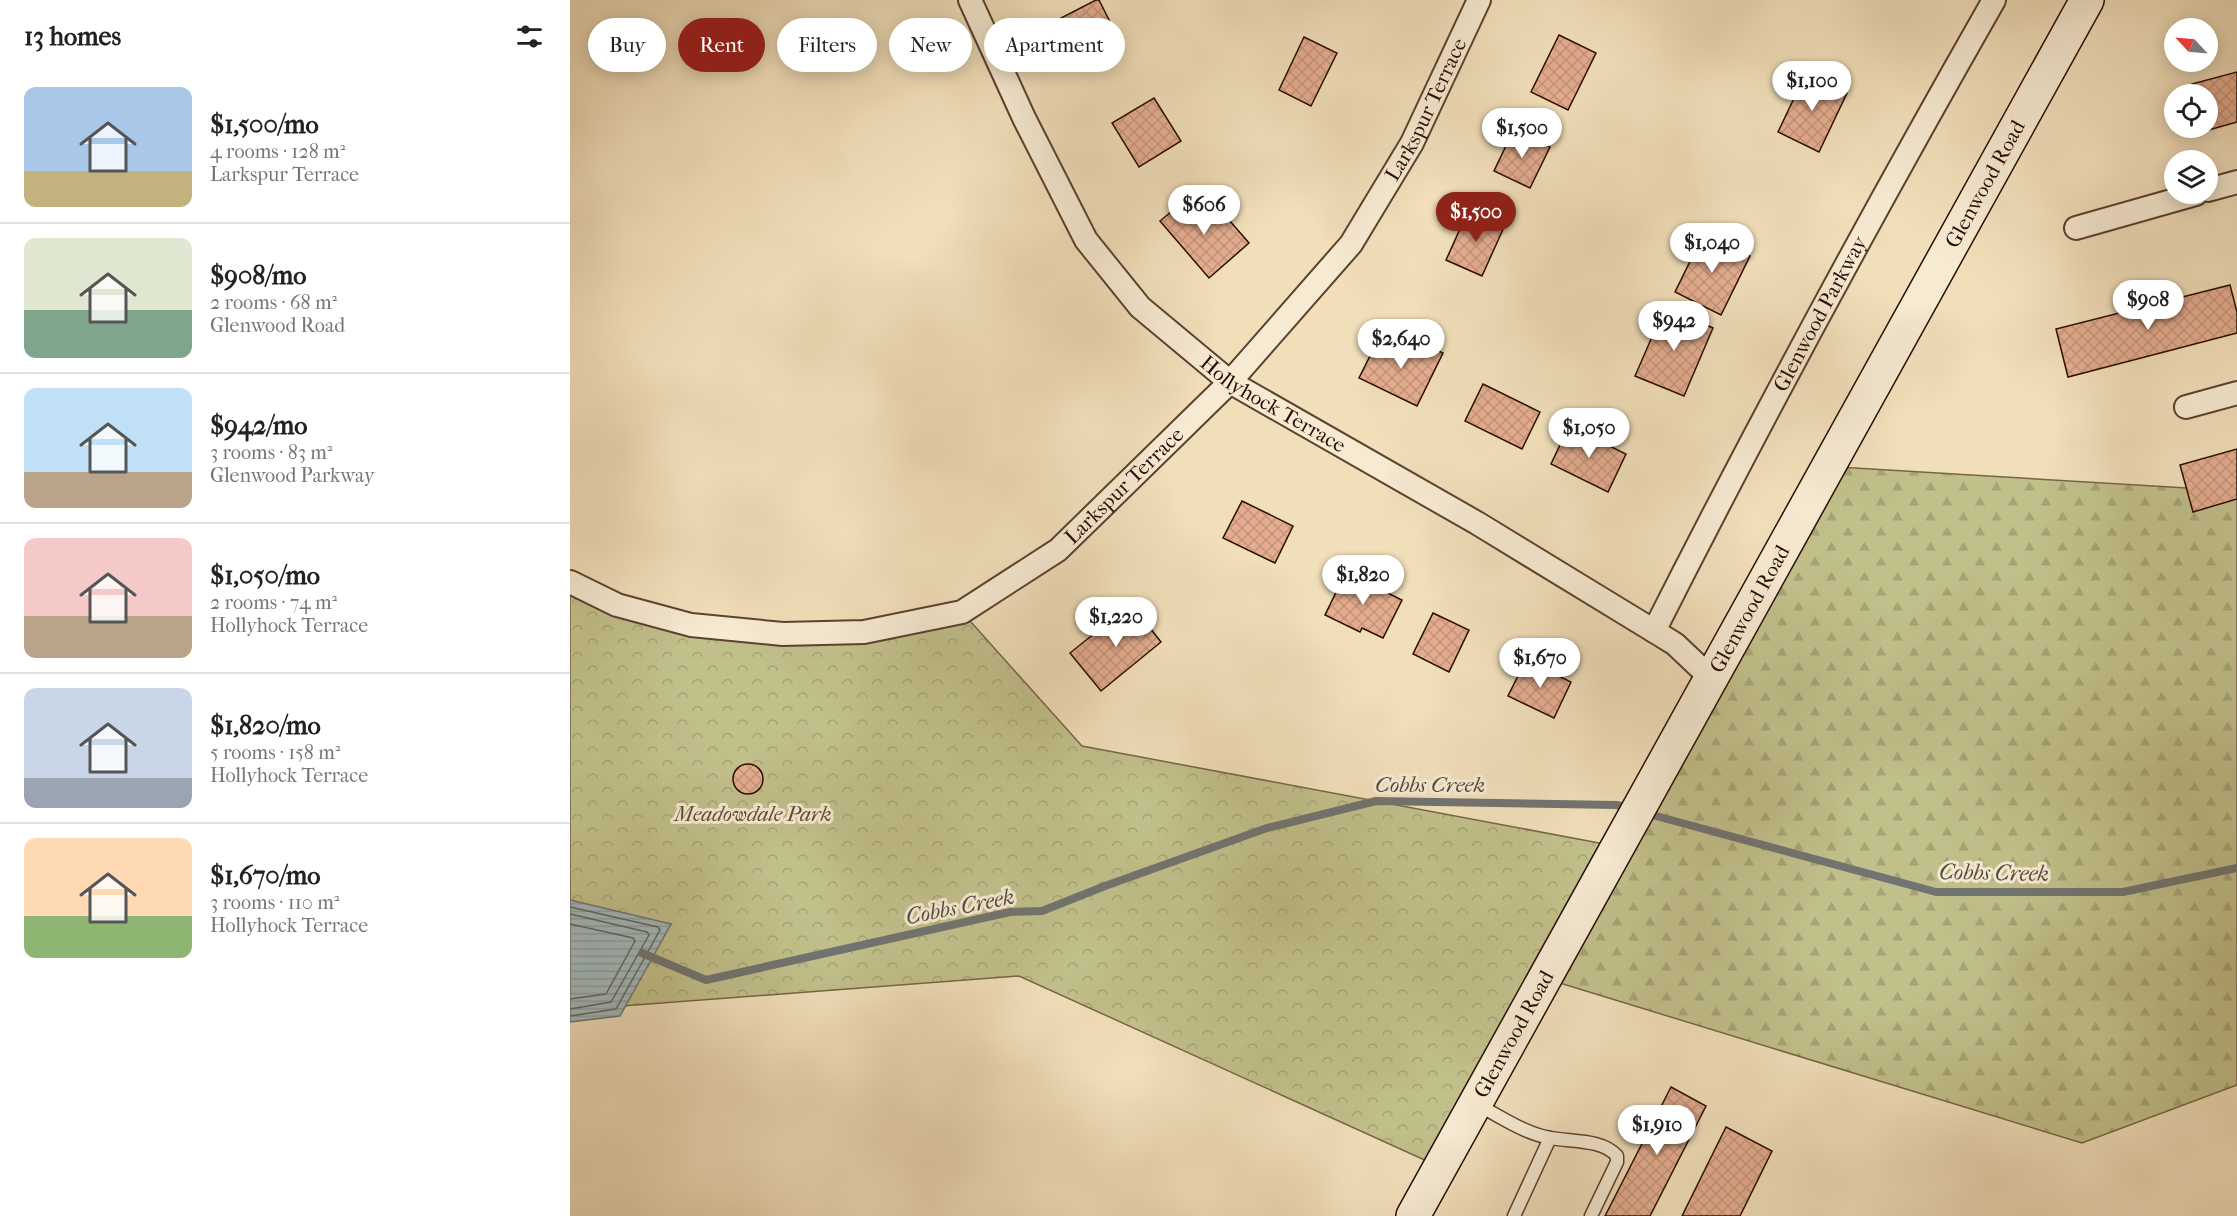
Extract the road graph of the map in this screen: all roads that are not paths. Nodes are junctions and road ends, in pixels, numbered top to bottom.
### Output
1 (970, 0) edge
2 (1479, 0) edge
3 (1994, 0) edge
4 (2087, 0) edge
5 (2237, 182) edge
6 (2218, 187) edge
7 (2164, 203) edge
8 (2076, 228) dead end
9 (1230, 382) junction
10 (2237, 393) edge
11 (2186, 407) dead end
12 (570, 582) edge
13 (1654, 631) junction
14 (1712, 679) junction
15 (1475, 1103) junction
16 (1550, 1138) junction
17 (1413, 1216) edge
18 (1514, 1216) edge
19 (1591, 1216) edge

1 - 9 street, Hollyhock Terrace
2 - 9 street, Larkspur Terrace
3 - 13 street, Glenwood Parkway
4 - 14 main road, Glenwood Road
5 - 6 street
7 - 8 street
9 - 12 street, Larkspur Terrace
9 - 13 street, Hollyhock Terrace
10 - 11 street
13 - 14 street, Hollyhock Terrace
14 - 15 main road, Glenwood Road
15 - 16 lane
15 - 17 main road, Glenwood Road
16 - 18 lane
16 - 19 lane

